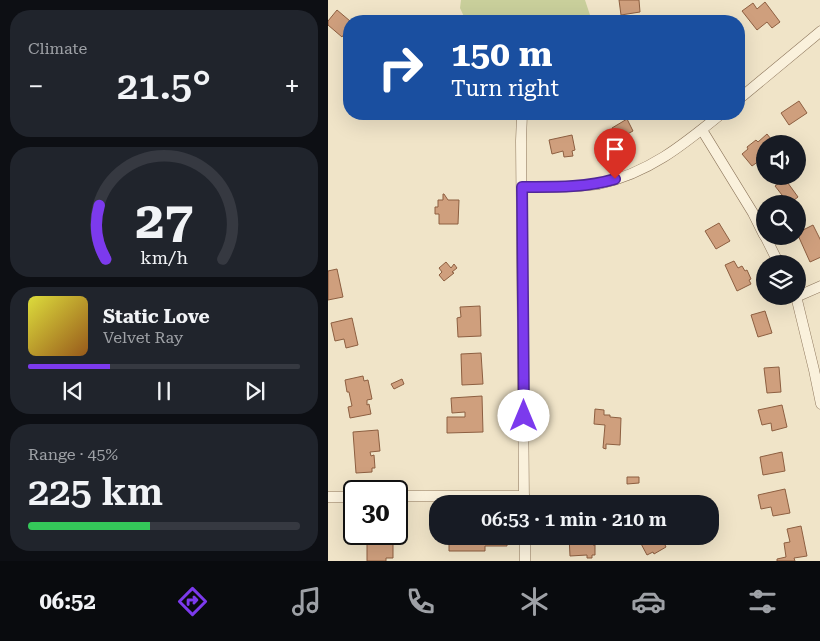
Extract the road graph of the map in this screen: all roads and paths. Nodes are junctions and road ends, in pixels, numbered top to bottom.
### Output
1 (820, 31) edge
2 (745, 94) edge
3 (522, 120) edge
4 (714, 120) edge
5 (702, 130) junction
6 (522, 187) junction
7 (756, 218) edge
8 (820, 286) edge
9 (806, 292) edge
10 (798, 305) edge
11 (820, 404) edge
12 (524, 495) edge
13 (408, 496) edge
14 (328, 497) edge
15 (343, 497) edge
16 (429, 497) edge
17 (525, 545) edge
18 (525, 561) edge

1 - 2 street
3 - 6 street
4 - 5 street
5 - 6 street
5 - 7 street
6 - 12 street
8 - 9 street
10 - 11 street
13 - 16 street
14 - 15 street
17 - 18 street

